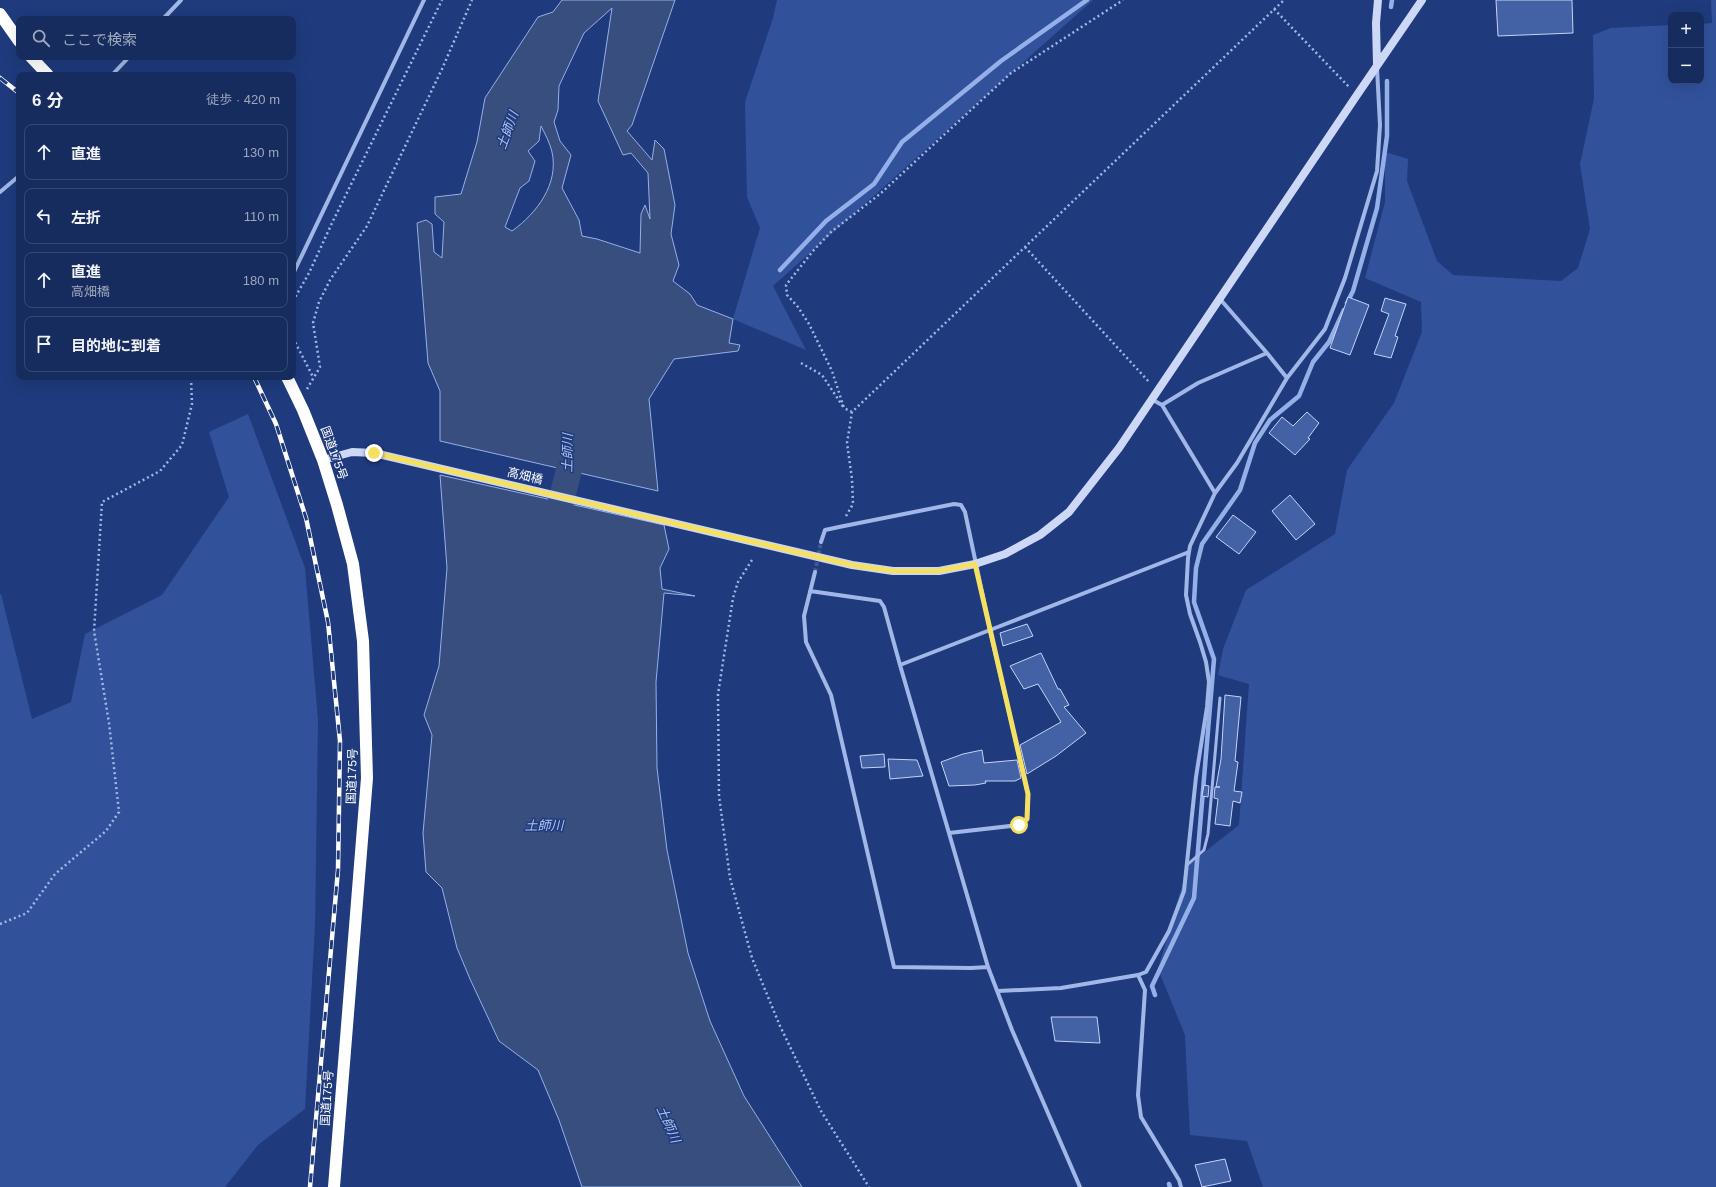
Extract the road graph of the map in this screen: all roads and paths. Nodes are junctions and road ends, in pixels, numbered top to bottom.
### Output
1 (181, 0) edge
2 (424, 0) edge
3 (442, 0) edge
4 (472, 0) edge
5 (1123, 0) edge
6 (1284, 0) edge
7 (1378, 0) edge
8 (1422, 0) edge
9 (1274, 9) junction
10 (0, 14) edge
11 (167, 16) edge
12 (16, 37) edge
13 (34, 60) edge
14 (126, 60) edge
15 (1377, 65) junction
16 (45, 72) edge
17 (115, 72) edge
18 (1357, 95) junction
19 (16, 179) edge
20 (0, 192) edge
21 (1025, 247) junction
22 (296, 268) edge
23 (296, 296) edge
24 (1220, 298) junction
25 (296, 344) edge
26 (1267, 352) junction
27 (801, 363) dead end
28 (314, 377) junction
29 (1287, 378) junction
30 (191, 380) edge
31 (288, 380) edge
32 (1152, 385) dead end
33 (306, 390) dead end
34 (1151, 399) junction
35 (1162, 405) junction
36 (844, 408) junction
37 (852, 412) junction
38 (323, 460) junction
39 (1215, 494) junction
40 (839, 527) junction
41 (821, 542) tunnel mouth
42 (1189, 552) junction
43 (752, 560) dead end
44 (975, 564) junction
45 (815, 572) tunnel mouth
46 (810, 591) junction
47 (990, 630) junction
48 (900, 665) junction
49 (1220, 698) dead end
50 (949, 833) junction
51 (1187, 866) junction
52 (0, 924) edge
53 (988, 967) junction
54 (1138, 975) junction
55 (998, 990) junction
56 (334, 1187) edge
57 (869, 1187) edge
58 (1080, 1187) edge
59 (1181, 1187) edge

1 - 11 street
2 - 22 street
3 - 23 path
4 - 28 path
5 - 36 path
6 - 9 path
7 - 15 street
8 - 15 street, 高畑橋
9 - 18 path
9 - 21 path
10 - 12 highway
13 - 16 highway
14 - 17 street
15 - 18 street, 高畑橋
15 - 29 street
18 - 24 street, 高畑橋
19 - 20 street
21 - 32 path
21 - 37 path
24 - 26 street
24 - 34 street, 高畑橋
25 - 28 path
26 - 29 street
26 - 35 street
27 - 36 path
28 - 33 path
29 - 39 street
30 - 52 path
31 - 38 highway, 国道175号
34 - 35 street
34 - 44 street, 高畑橋
35 - 39 street
36 - 37 path
37 - 40 path
38 - 44 street, 高畑橋
38 - 56 highway, 国道175号
39 - 42 street
40 - 41 street
40 - 44 street
42 - 47 street
42 - 51 street
43 - 57 path
44 - 47 street
45 - 46 street
46 - 48 street
46 - 53 street
47 - 48 street
47 - 50 street
48 - 50 street
49 - 51 lane
50 - 53 street
51 - 54 street
53 - 55 street
54 - 55 street
54 - 59 street
55 - 58 street

